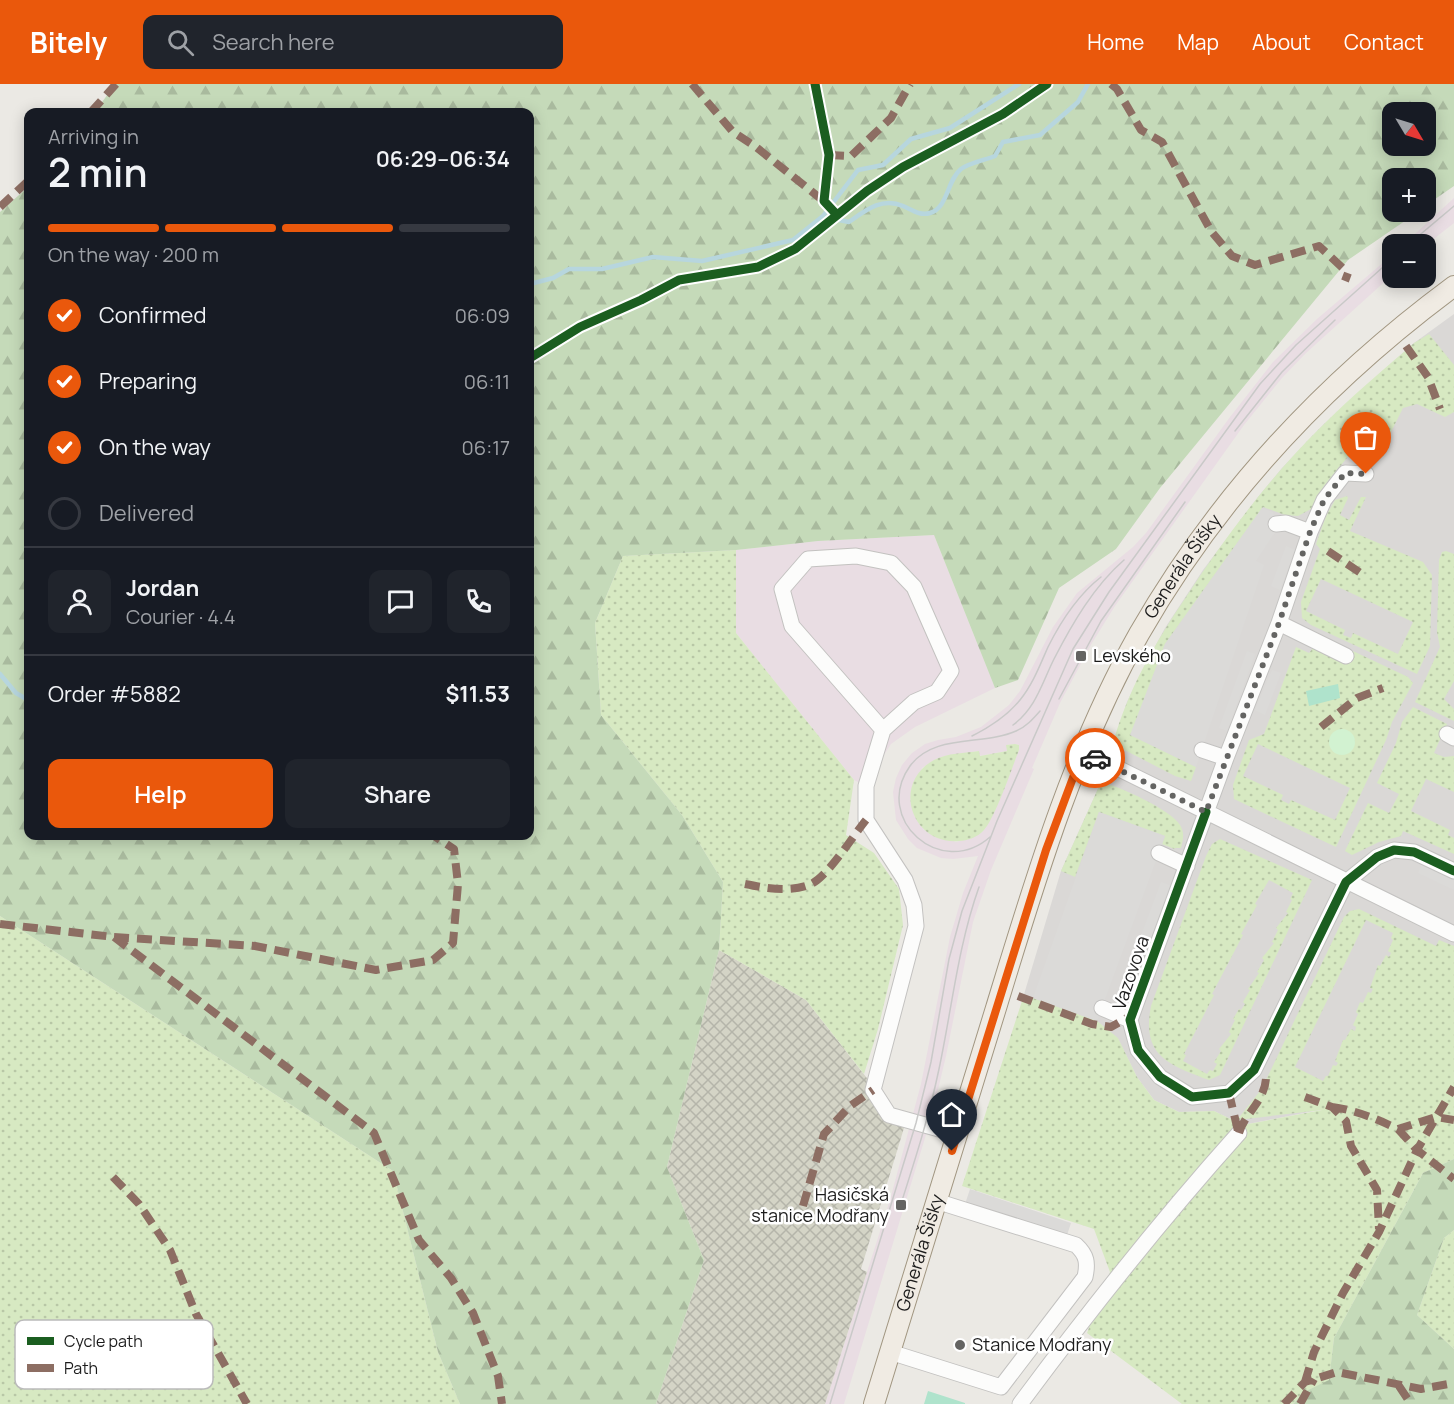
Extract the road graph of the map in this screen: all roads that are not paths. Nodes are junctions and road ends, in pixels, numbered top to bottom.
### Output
1 (1454, 286) edge
2 (1366, 474) dead end
3 (1276, 524) dead end
4 (1310, 532) junction
5 (1279, 623) junction
6 (1346, 656) dead end
7 (883, 730) junction
8 (1202, 750) dead end
9 (1083, 751) junction
10 (1226, 758) junction
11 (1206, 812) junction
12 (1159, 853) dead end
13 (1188, 866) junction
14 (1454, 871) edge
15 (1347, 882) junction
16 (1454, 934) edge
17 (1102, 1008) dead end
18 (1130, 1020) junction
19 (1239, 1133) dead end
20 (957, 1134) junction
21 (936, 1201) junction
22 (890, 1352) junction
23 (874, 1404) edge
24 (1020, 1404) edge

1 - 9 main road, Generála Šišky
2 - 4 street, Vazovova
3 - 4 street
4 - 5 street, Vazovova
5 - 6 street
5 - 10 street, Vazovova
7 - 7 street
7 - 20 street
8 - 10 street
9 - 11 street
9 - 20 main road, Generála Šišky
10 - 11 street, Vazovova
11 - 13 street, Vazovova
11 - 15 street
12 - 13 street
13 - 18 street, Vazovova
14 - 15 street
15 - 16 street
15 - 18 street, Vazovova
17 - 18 street
19 - 24 street
20 - 21 main road, Generála Šišky
21 - 22 main road, Generála Šišky
21 - 22 street
22 - 23 main road, Generála Šišky

